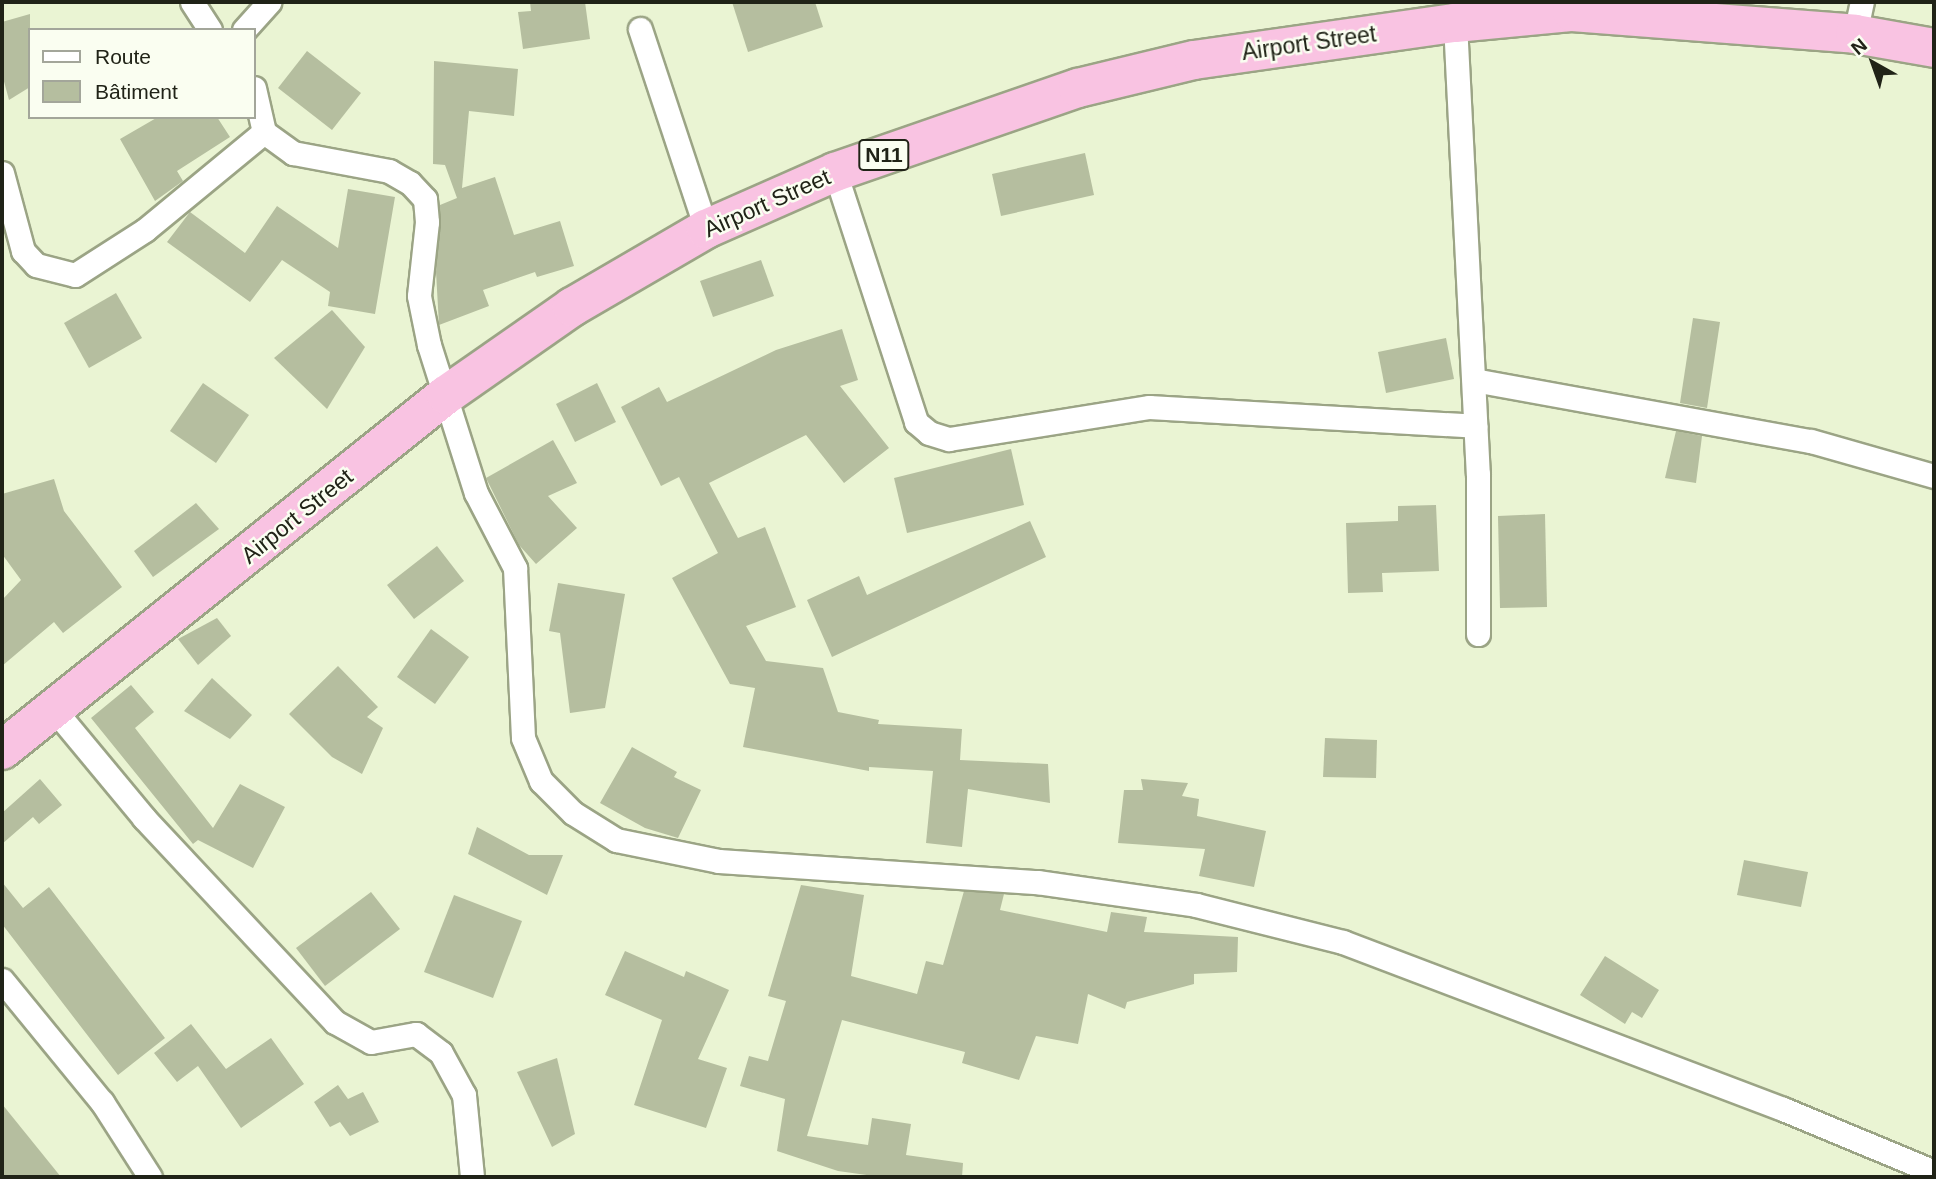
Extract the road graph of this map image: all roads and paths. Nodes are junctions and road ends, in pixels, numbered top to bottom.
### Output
1 (192, 2) edge
2 (269, 2) edge
3 (1572, 7) edge
4 (1858, 18) edge
5 (1455, 23) junction
6 (209, 28) edge
7 (246, 28) edge
8 (640, 29) dead end
9 (1934, 48) edge
10 (256, 96) edge
11 (264, 132) junction
12 (835, 172) junction
13 (2, 173) edge
14 (706, 229) junction
15 (1474, 380) junction
16 (446, 395) junction
17 (1475, 426) junction
18 (1934, 476) edge
19 (1478, 634) dead end
20 (52, 707) junction
21 (2, 750) edge
22 (2, 980) edge
23 (1934, 1175) edge
24 (150, 1177) edge
25 (471, 1177) edge

1 - 6 street
2 - 7 street
3 - 4 highway, Airport Street / N11
3 - 5 highway, Airport Street / N11
4 - 9 highway, Airport Street / N11
5 - 12 highway, Airport Street / N11
5 - 15 street
8 - 14 street
10 - 11 street
11 - 13 street
11 - 16 street
12 - 14 highway, Airport Street / N11
12 - 17 street
14 - 16 highway, Airport Street / N11
15 - 17 street
15 - 18 street
16 - 20 highway, Airport Street / N11
16 - 23 street
17 - 19 street
20 - 21 highway, Airport Street / N11
20 - 25 street
22 - 24 street

